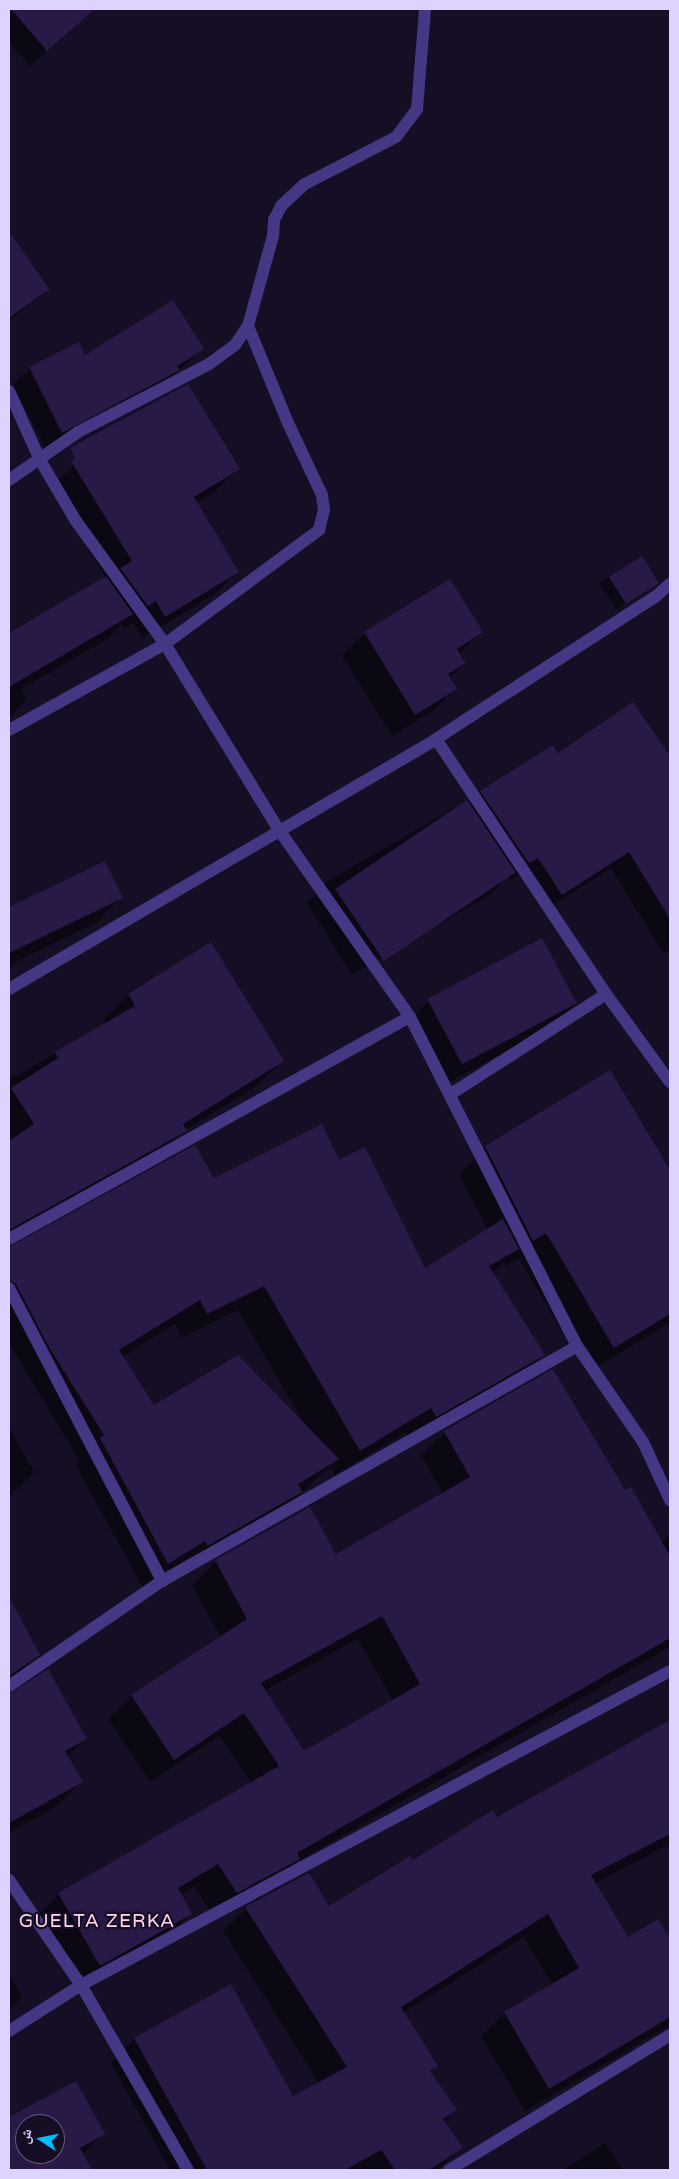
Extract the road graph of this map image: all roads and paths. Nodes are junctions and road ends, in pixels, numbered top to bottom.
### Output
1 (425, 9) edge
2 (248, 326) junction
3 (9, 390) edge
4 (40, 460) junction
5 (9, 480) edge
6 (670, 584) edge
7 (165, 644) junction
8 (9, 730) edge
9 (436, 740) junction
10 (279, 830) junction
11 (9, 989) edge
12 (606, 994) junction
13 (410, 1017) junction
14 (670, 1082) edge
15 (451, 1094) junction
16 (9, 1239) edge
17 (9, 1288) edge
18 (577, 1346) junction
19 (670, 1500) edge
20 (162, 1581) junction
21 (670, 1671) edge
22 (9, 1686) edge
23 (9, 1880) edge
24 (81, 1985) junction
25 (9, 2031) edge
26 (670, 2034) edge
27 (188, 2170) edge
28 (449, 2170) edge

1 - 2 street
2 - 4 street
2 - 7 street
3 - 4 street
4 - 5 street
4 - 7 street
6 - 9 street
7 - 8 street
7 - 10 street
9 - 10 street
9 - 12 street
10 - 11 street
10 - 13 street
12 - 14 street
12 - 15 street
13 - 15 street
13 - 16 street
15 - 18 street
17 - 20 street
18 - 19 street
18 - 20 street
20 - 22 street
21 - 24 street
23 - 24 street
24 - 25 street
24 - 27 street
26 - 28 street

